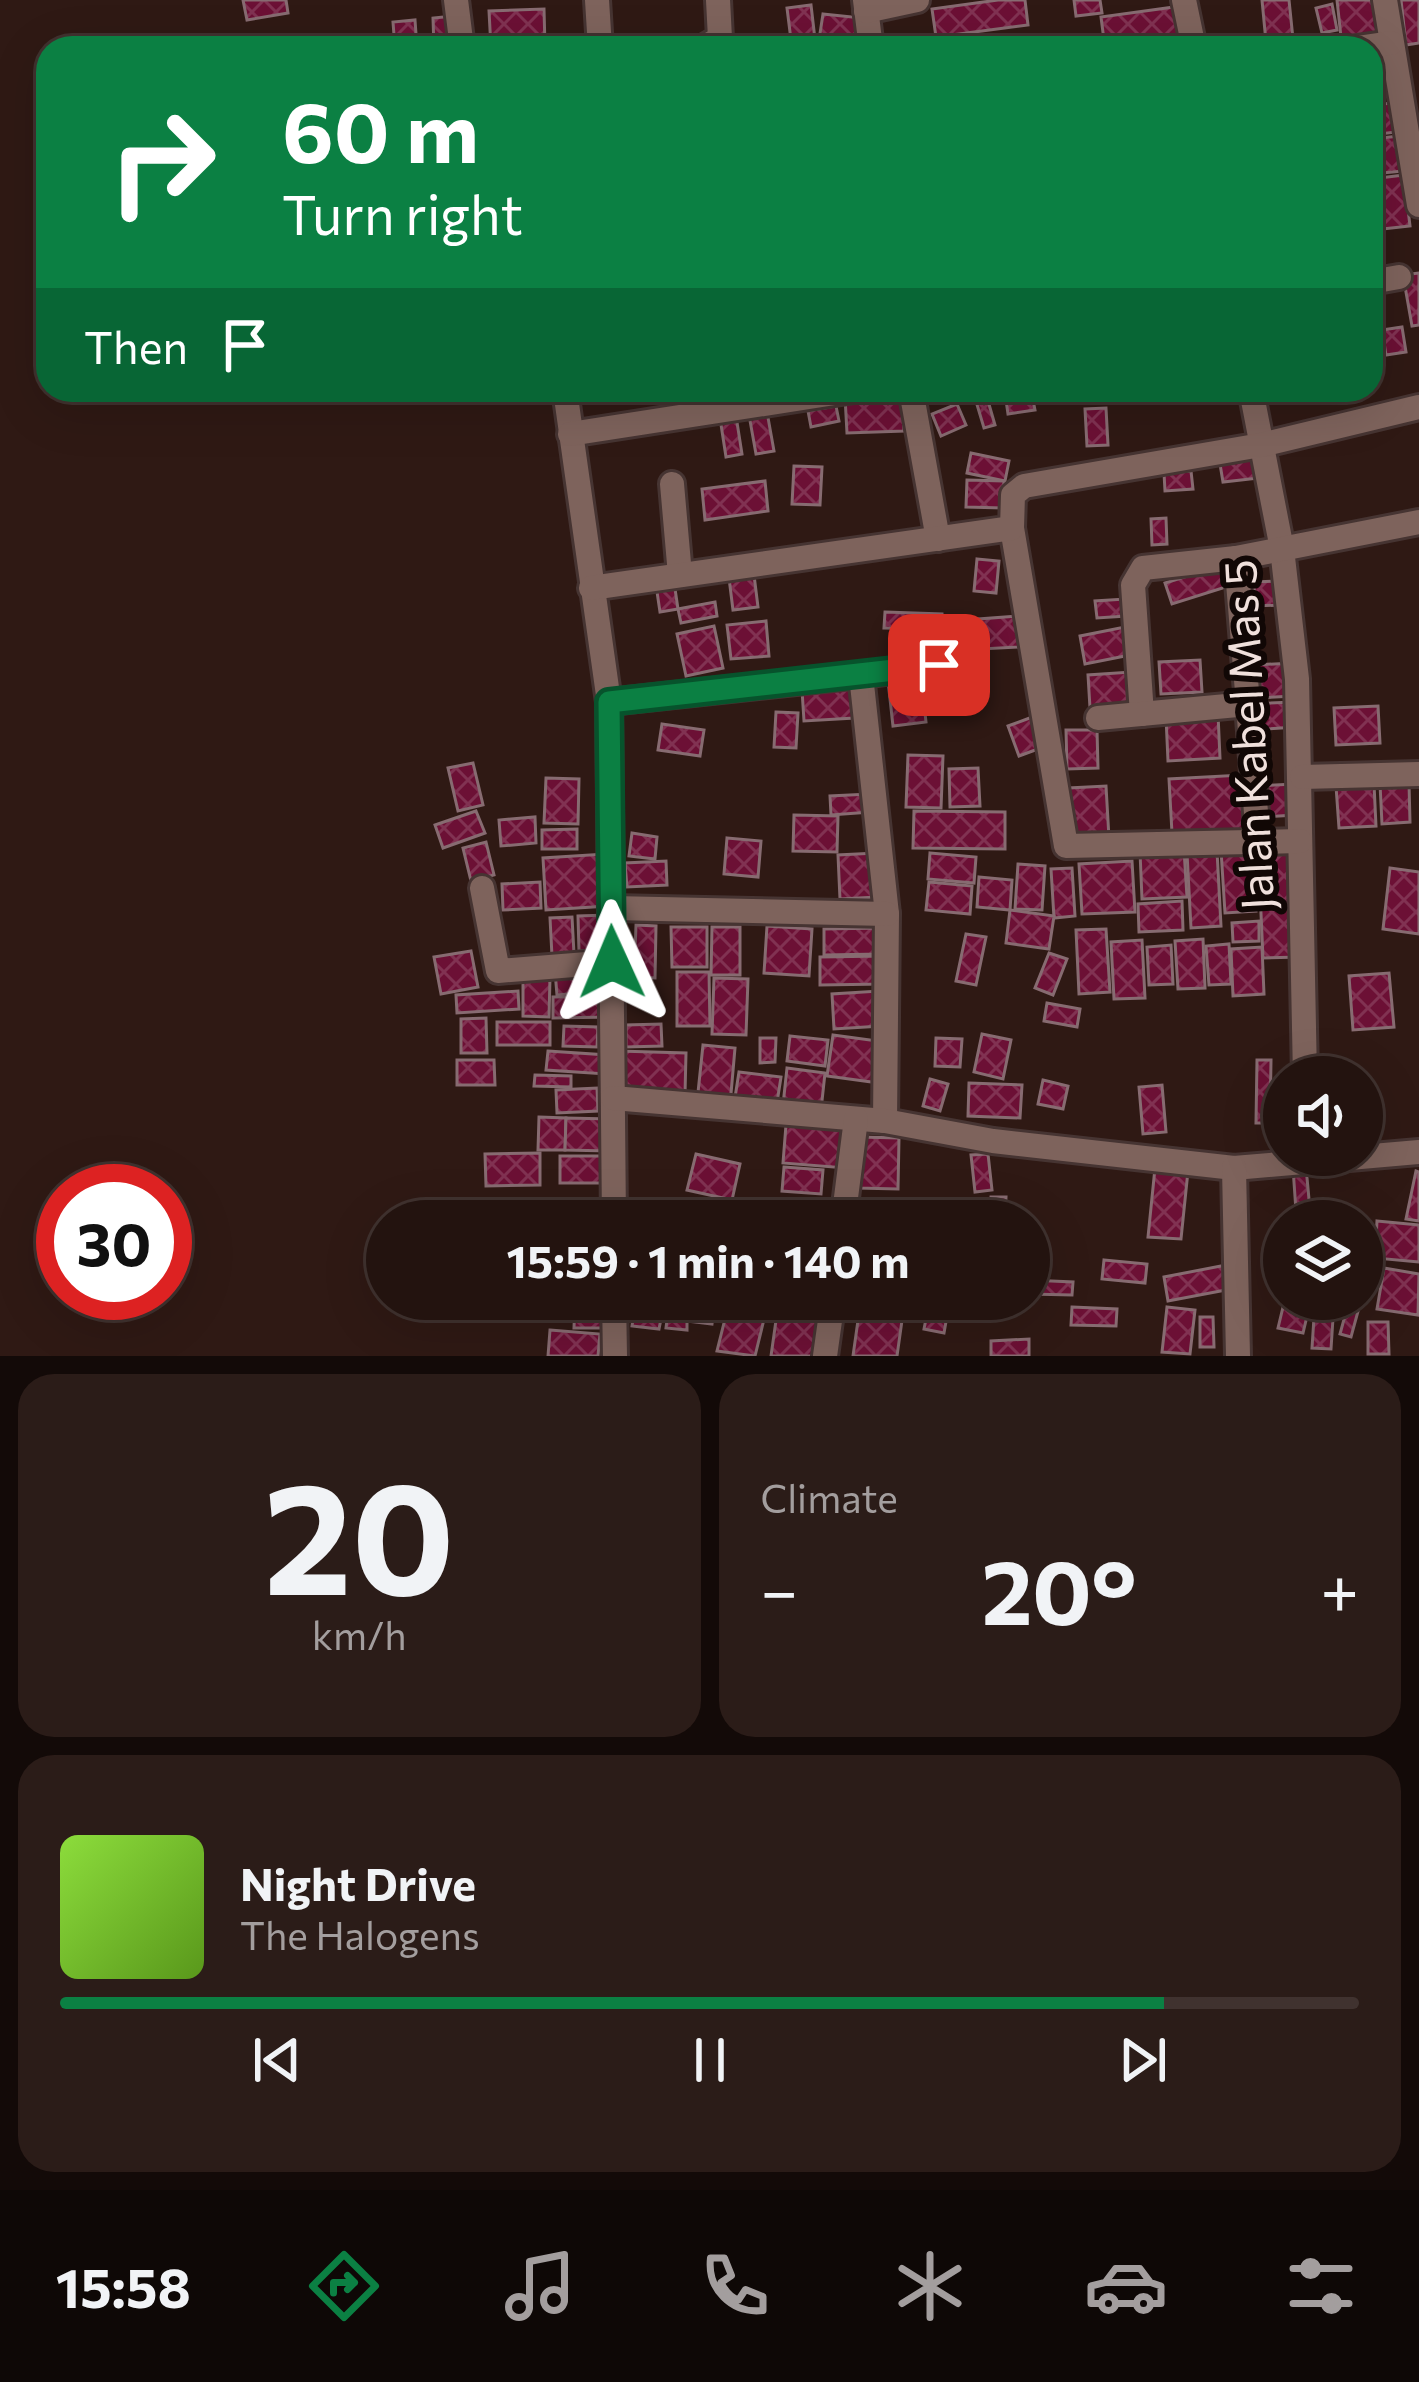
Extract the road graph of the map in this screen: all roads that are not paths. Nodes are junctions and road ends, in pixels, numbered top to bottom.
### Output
1 (456, 0) edge
2 (597, 0) edge
3 (718, 0) edge
4 (917, 0) edge
5 (1184, 0) edge
6 (1385, 0) edge
7 (866, 6) edge
8 (460, 36) edge
9 (599, 36) edge
10 (721, 36) edge
11 (870, 36) edge
12 (1192, 36) edge
13 (1391, 43) junction
14 (1383, 44) edge
15 (1419, 206) edge
16 (1400, 277) dead end
17 (1383, 280) edge
18 (567, 402) edge
19 (777, 402) edge
20 (913, 402) edge
21 (1253, 402) edge
22 (1419, 407) edge
23 (570, 434) junction
24 (1261, 446) junction
25 (672, 484) dead end
26 (1419, 522) edge
27 (1012, 528) junction
28 (938, 539) junction
29 (1282, 548) junction
30 (1236, 558) junction
31 (680, 575) junction
32 (591, 588) junction
33 (939, 665) dead end
34 (861, 675) junction
35 (609, 702) junction
36 (1248, 704) junction
37 (1142, 714) junction
38 (1098, 718) dead end
39 (1419, 774) edge
40 (1302, 777) junction
41 (1258, 840) junction
42 (1300, 841) junction
43 (482, 887) dead end
44 (612, 908) junction
45 (887, 914) junction
46 (612, 962) junction
47 (1305, 1056) edge
48 (614, 1098) junction
49 (856, 1119) junction
50 (884, 1121) junction
51 (1419, 1152) edge
52 (1383, 1154) edge
53 (1263, 1164) edge
54 (1234, 1168) junction
55 (614, 1200) edge
56 (846, 1200) edge
57 (614, 1320) edge
58 (829, 1320) edge
59 (615, 1356) edge
60 (825, 1356) edge
61 (1238, 1356) edge

1 - 8 street
2 - 9 street
3 - 10 street
4 - 7 street
5 - 12 street
6 - 13 street
7 - 11 street
13 - 14 street
13 - 15 street
16 - 17 street
18 - 23 street
19 - 23 street
20 - 28 street
21 - 24 street, Jalan Kabel Mas 5
22 - 24 street
23 - 32 street
24 - 27 street
24 - 29 street, Jalan Kabel Mas 5
25 - 31 street
26 - 29 street
27 - 28 street
27 - 41 street
28 - 31 street
29 - 30 street
29 - 40 street, Jalan Kabel Mas 5
30 - 36 street
30 - 37 street
31 - 32 street
32 - 35 street
33 - 34 street
34 - 35 street
34 - 45 street
35 - 44 street
36 - 37 street
36 - 41 street
37 - 38 street
39 - 40 street
40 - 42 street, Jalan Kabel Mas 5
41 - 42 street
42 - 47 street, Jalan Kabel Mas 5
43 - 46 street
44 - 45 street
44 - 46 street
45 - 50 street
46 - 48 street
48 - 49 street
48 - 55 street
49 - 50 street
49 - 56 street
50 - 54 street
51 - 52 street
53 - 54 street
54 - 61 street
57 - 59 street
58 - 60 street

